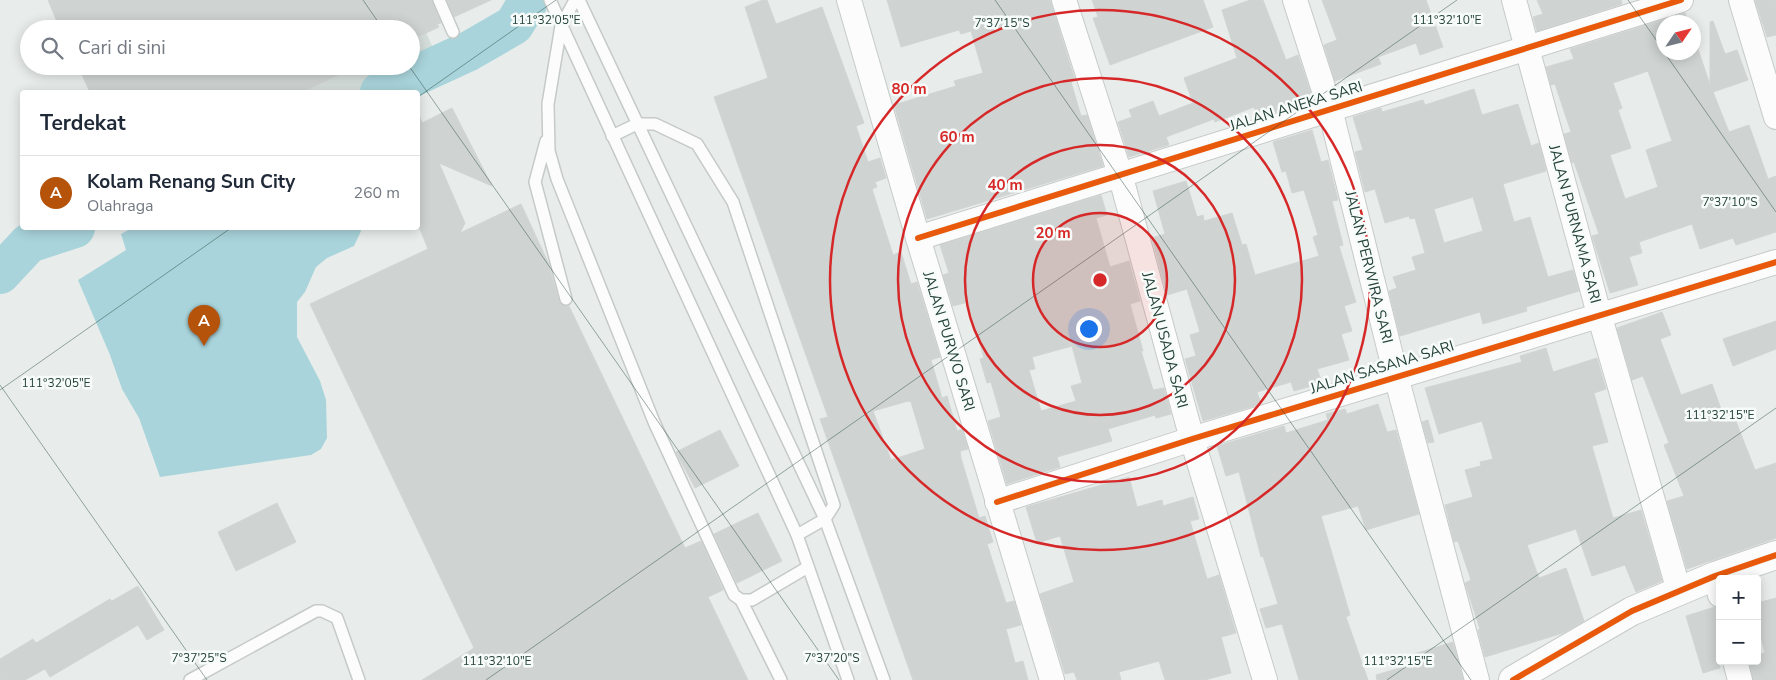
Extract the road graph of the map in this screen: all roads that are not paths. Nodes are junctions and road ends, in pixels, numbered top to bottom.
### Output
1 (440, 0) edge
2 (577, 0) edge
3 (849, 0) edge
4 (1064, 0) edge
5 (1295, 0) edge
6 (1514, 0) edge
7 (1681, 0) edge
8 (1741, 0) edge
9 (551, 2) edge
10 (561, 26) junction
11 (453, 32) dead end
12 (1527, 48) junction
13 (1330, 109) junction
14 (1776, 117) edge
15 (637, 124) junction
16 (548, 131) junction
17 (612, 136) junction
18 (1120, 174) junction
19 (918, 238) junction
20 (1776, 262) edge
21 (566, 299) dead end
22 (1599, 314) junction
23 (1396, 376) junction
24 (1192, 439) junction
25 (997, 502) junction
26 (825, 519) junction
27 (797, 535) junction
28 (1776, 555) edge
29 (808, 567) junction
30 (1739, 575) edge
31 (1716, 586) edge
32 (1679, 591) junction
33 (741, 600) junction
34 (1737, 665) edge
35 (190, 680) edge
36 (359, 680) edge
37 (782, 680) edge
38 (848, 680) edge
39 (884, 680) edge
40 (1052, 680) edge
41 (1266, 680) edge
42 (1477, 680) edge
43 (1513, 680) edge
44 (1740, 680) edge

1 - 11 lane
2 - 10 lane
2 - 15 lane
3 - 19 street, JALAN PURWO SARI
4 - 18 street, JALAN USADA SARI
5 - 13 street, JALAN PERWIRA SARI
6 - 12 street, JALAN PURNAMA SARI
7 - 12 street, JALAN ANEKA SARI
8 - 14 street
9 - 10 lane
10 - 16 lane
10 - 17 lane
12 - 13 street, JALAN ANEKA SARI
12 - 22 street, JALAN PURNAMA SARI
13 - 18 street, JALAN ANEKA SARI
13 - 23 street, JALAN PERWIRA SARI
15 - 17 lane
15 - 26 lane
15 - 26 lane
16 - 21 lane
16 - 33 lane
17 - 27 lane
18 - 19 street, JALAN ANEKA SARI
18 - 24 street, JALAN USADA SARI
19 - 25 street, JALAN PURWO SARI
20 - 22 street, JALAN SASANA SARI
22 - 23 street, JALAN SASANA SARI
22 - 32 street, JALAN PURNAMA SARI
23 - 24 street, JALAN SASANA SARI
23 - 42 street, JALAN PERWIRA SARI
24 - 25 street, JALAN SASANA SARI
24 - 41 street, JALAN USADA SARI
25 - 40 street, JALAN PURWO SARI
26 - 27 lane
26 - 39 lane
27 - 29 lane
28 - 30 street
29 - 33 lane
29 - 38 lane
31 - 32 street
32 - 43 street
33 - 37 lane
34 - 44 street
35 - 36 lane

